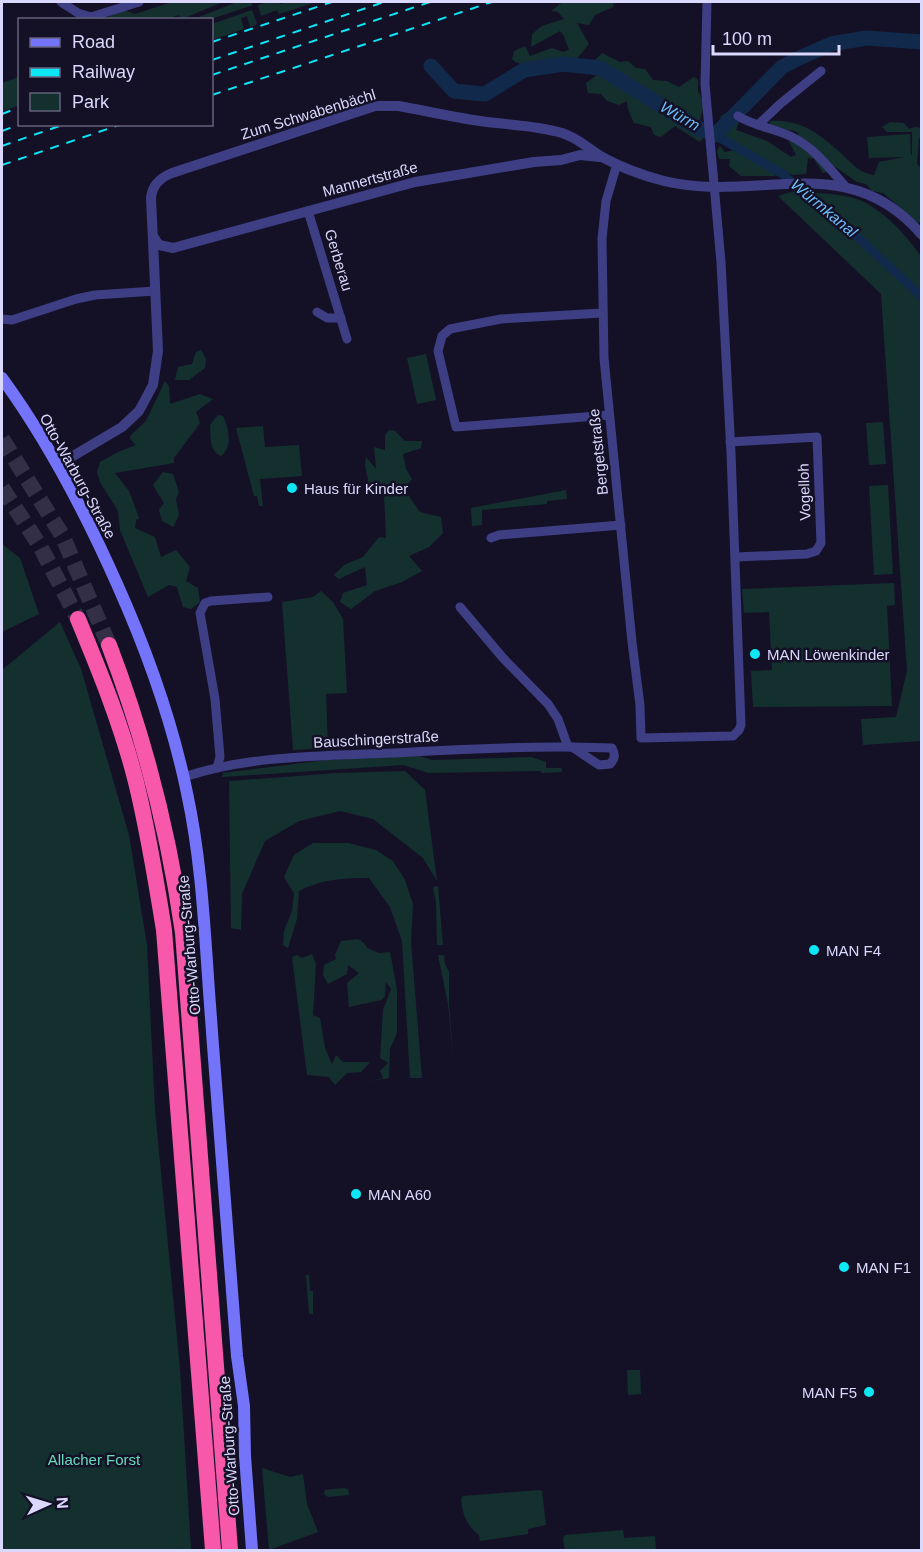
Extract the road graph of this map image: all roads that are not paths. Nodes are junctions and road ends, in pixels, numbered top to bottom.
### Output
1 (61, 2) edge
2 (78, 2) edge
3 (139, 2) edge
4 (707, 2) edge
5 (78, 13) junction
6 (821, 72) dead end
7 (738, 116) dead end
8 (758, 125) junction
9 (603, 158) junction
10 (617, 164) junction
11 (714, 186) junction
12 (845, 186) junction
13 (308, 211) junction
14 (921, 235) edge
15 (153, 236) junction
16 (173, 248) junction
17 (155, 291) junction
18 (317, 312) dead end
19 (602, 313) junction
20 (341, 318) junction
21 (2, 319) edge
22 (347, 339) dead end
23 (2, 378) edge
24 (609, 415) junction
25 (730, 442) junction
26 (58, 465) junction
27 (621, 525) junction
28 (490, 538) dead end
29 (736, 557) junction
30 (268, 597) dead end
31 (460, 607) dead end
32 (78, 619) tunnel mouth
33 (109, 645) tunnel mouth
34 (217, 768) junction
35 (184, 777) junction
36 (213, 1551) edge
37 (230, 1551) edge
38 (252, 1551) edge

1 - 5 street
2 - 5 street
3 - 5 street
4 - 11 street
6 - 8 street
7 - 8 street
8 - 12 street
9 - 10 street, Zum Schwabenbächl
9 - 13 street, Mannertstraße
9 - 15 street, Zum Schwabenbächl
10 - 11 street, Zum Schwabenbächl
10 - 19 street, Bergetstraße
11 - 12 street, Zum Schwabenbächl
11 - 25 street
12 - 14 street, Zum Schwabenbächl
13 - 16 street, Mannertstraße
13 - 20 street, Gerberau
15 - 16 street
15 - 17 street, Zum Schwabenbächl
16 - 17 street, Zum Schwabenbächl
17 - 21 street
17 - 26 street, Zum Schwabenbächl
18 - 20 street
19 - 24 street, Bergetstraße
19 - 24 street
20 - 22 street, Gerberau
23 - 26 main road, Otto-Warburg-Straße
24 - 27 street, Bergetstraße
25 - 29 street
25 - 29 street, Vogelloh
26 - 35 main road, Otto-Warburg-Straße
27 - 28 street
27 - 29 street, Bergetstraße
30 - 34 street
31 - 34 street, Bauschingerstraße
32 - 36 highway
33 - 37 highway
34 - 35 street, Bauschingerstraße
35 - 38 main road, Otto-Warburg-Straße

